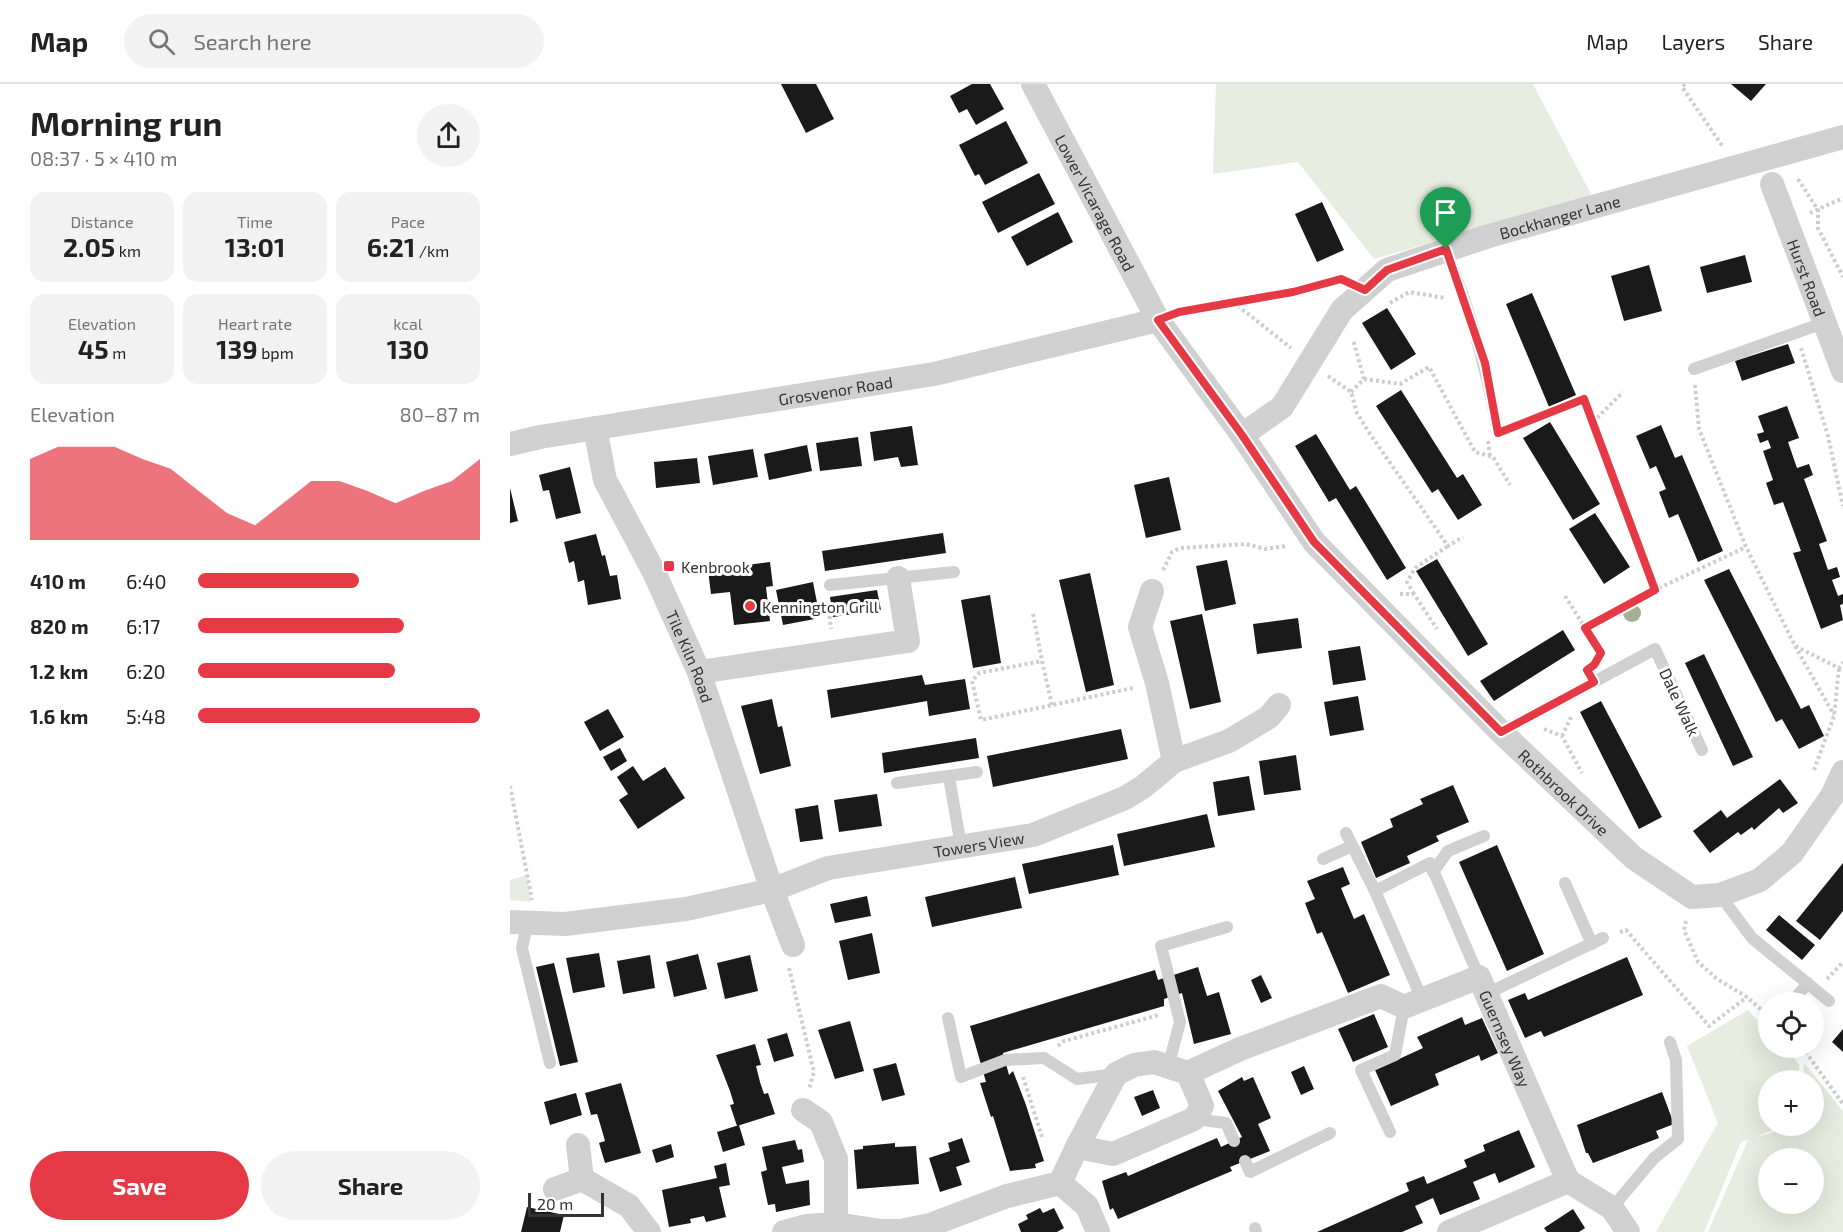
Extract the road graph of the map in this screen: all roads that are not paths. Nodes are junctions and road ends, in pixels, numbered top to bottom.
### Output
1 (1033, 84) edge
2 (1843, 137) edge
3 (1772, 184) dead end
4 (1446, 249) junction
5 (1158, 320) junction
6 (1826, 322) junction
7 (1694, 369) road end
8 (1843, 370) edge
9 (1497, 427) road end
10 (595, 428) junction
11 (1242, 435) junction
12 (510, 444) edge
13 (954, 572) dead end
14 (898, 578) junction
15 (830, 585) road end
16 (1152, 591) dead end
17 (699, 672) junction
18 (1279, 705) dead end
19 (1501, 732) junction
20 (1702, 750) dead end
21 (1174, 761) junction
22 (977, 772) dead end
23 (1843, 772) edge
24 (949, 777) junction
25 (897, 783) dead end
26 (1346, 833) dead end
27 (1484, 836) dead end
28 (962, 846) junction
29 (1352, 846) junction
30 (1323, 859) dead end
31 (1433, 872) junction
32 (1565, 883) dead end
33 (772, 890) junction
34 (1375, 891) junction
35 (1720, 895) junction
36 (525, 924) edge
37 (1227, 927) dead end
38 (793, 945) road end
39 (1808, 983) junction
40 (1483, 985) junction
41 (1800, 992) edge
42 (1829, 1001) dead end
43 (1413, 1003) junction
44 (948, 1018) dead end
45 (1670, 1042) dead end
46 (550, 1063) dead end
47 (1178, 1070) junction
48 (1116, 1074) junction
49 (803, 1110) road end
50 (1194, 1119) junction
51 (1390, 1132) dead end
52 (1330, 1133) dead end
53 (1234, 1141) dead end
54 (578, 1145) dead end
55 (1077, 1147) junction
56 (1245, 1161) dead end
57 (582, 1179) junction
58 (1568, 1181) junction
59 (1060, 1183) junction
60 (555, 1189) dead end
61 (1612, 1208) junction
62 (836, 1224) junction
63 (649, 1232) edge
64 (784, 1232) edge
65 (1098, 1232) edge
66 (1449, 1232) edge
67 (1628, 1232) edge

1 - 5 street, Lower Vicarage Road
2 - 4 street, Bockhanger Lane
3 - 6 street, Hurst Road
4 - 9 lane
4 - 11 street, Bockhanger Lane
5 - 10 street, Grosvenor Road
5 - 11 street, Rothbrook Drive
6 - 7 lane
6 - 8 street, Hurst Road
10 - 12 street, Grosvenor Road
10 - 17 street, Tile Kiln Road
11 - 19 street, Rothbrook Drive
13 - 14 lane
14 - 15 lane
14 - 17 street
16 - 21 street
17 - 33 street, Tile Kiln Road
18 - 21 street, Towers View
19 - 20 lane, Dale Walk
19 - 35 street, Rothbrook Drive
21 - 28 street, Towers View
22 - 24 lane
23 - 35 street
24 - 25 lane
24 - 28 lane
26 - 29 lane
27 - 31 lane
28 - 33 street, Towers View
29 - 30 lane
29 - 34 lane
31 - 34 lane
31 - 40 lane
32 - 40 lane
33 - 36 street, Towers View
33 - 38 street
34 - 43 lane
35 - 39 lane
36 - 46 lane
37 - 47 lane
39 - 41 lane
39 - 42 lane
40 - 43 street, Guernsey Way
40 - 58 street, Guernsey Way
43 - 47 street
43 - 51 lane
44 - 48 lane
45 - 61 lane
47 - 48 street
47 - 50 street
48 - 55 street
49 - 62 street
50 - 53 lane
50 - 55 street
52 - 56 lane
54 - 57 street
55 - 59 street
57 - 60 street
57 - 63 street
58 - 61 street
58 - 66 street
59 - 62 street
59 - 65 street
61 - 67 street
62 - 64 street

